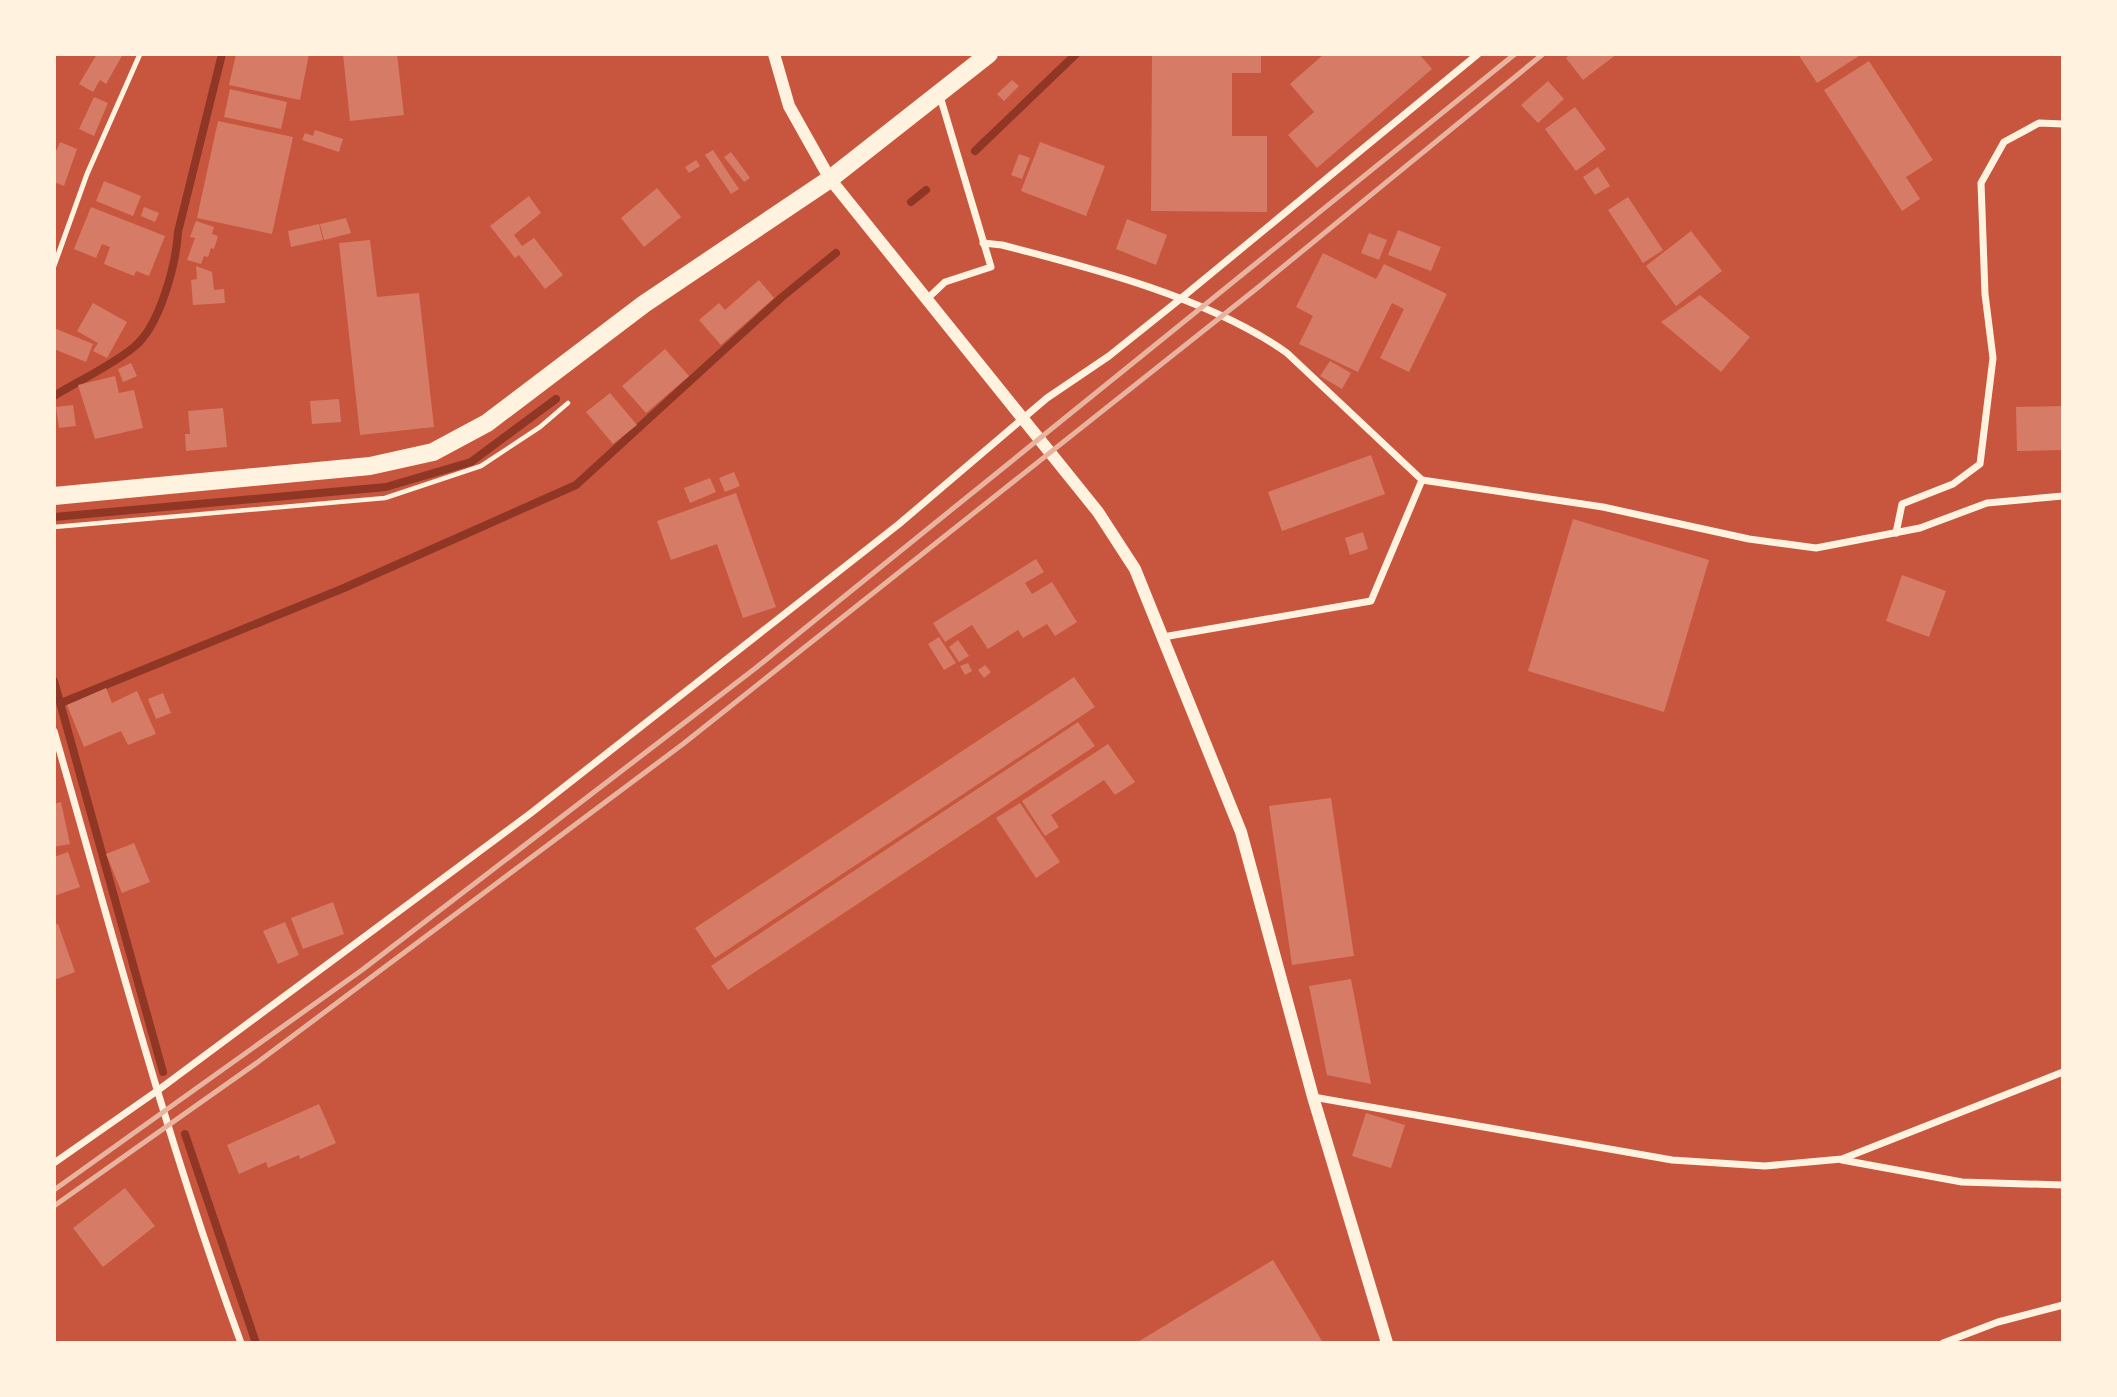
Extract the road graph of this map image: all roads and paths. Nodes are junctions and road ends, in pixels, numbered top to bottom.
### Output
1 (140, 54) edge
2 (774, 54) edge
3 (989, 54) edge
4 (1478, 54) edge
5 (939, 93) junction
6 (2063, 124) edge
7 (830, 179) junction
8 (983, 243) junction
9 (54, 266) edge
10 (927, 299) junction
11 (1179, 300) junction
12 (1022, 418) junction
13 (1422, 480) junction
14 (54, 496) edge
15 (2063, 496) edge
16 (1896, 533) junction
17 (1163, 637) junction
18 (54, 731) edge
19 (2063, 1072) edge
20 (157, 1091) junction
21 (1313, 1097) junction
22 (1842, 1160) junction
23 (54, 1163) edge
24 (2063, 1185) edge
25 (2063, 1306) edge
26 (241, 1343) edge
27 (1387, 1343) edge
28 (1943, 1343) edge

1 - 9 lane
2 - 7 street
3 - 5 main road
4 - 11 street
5 - 7 main road
5 - 8 street
6 - 16 street
7 - 10 street
7 - 14 main road
8 - 10 street
8 - 11 street
10 - 12 street
11 - 12 street
11 - 13 street
12 - 17 street
12 - 20 street
13 - 16 street
13 - 17 street
15 - 16 street
17 - 21 street
18 - 20 street
19 - 22 street
20 - 23 street
20 - 26 street
21 - 22 street
21 - 27 street
22 - 24 street
25 - 28 street

